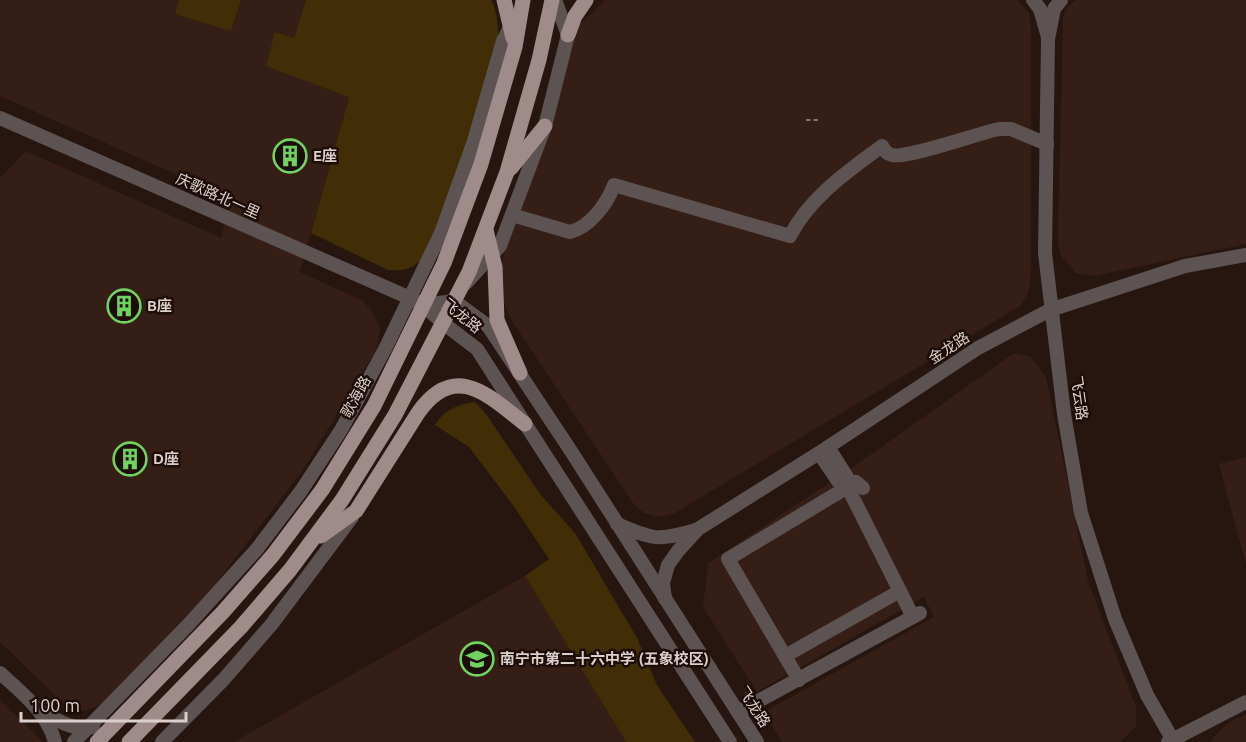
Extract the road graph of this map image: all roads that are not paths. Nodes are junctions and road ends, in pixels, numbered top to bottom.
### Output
1 (504, 0) edge
2 (553, 0) edge
3 (586, 0) edge
4 (1033, 0) edge
5 (1061, 0) edge
6 (523, 1) edge
7 (511, 26) junction
8 (568, 35) junction
9 (1048, 39) junction
10 (515, 47) junction
11 (0, 118) edge
12 (545, 126) junction
13 (1047, 144) junction
14 (507, 172) junction
15 (512, 215) junction
16 (486, 230) junction
17 (492, 255) junction
18 (1246, 255) edge
19 (457, 295) junction
20 (416, 301) junction
21 (1050, 310) junction
22 (443, 323) junction
23 (520, 374) junction
24 (525, 424) junction
25 (824, 450) junction
26 (847, 486) junction
27 (863, 488) dead end
28 (356, 512) junction
29 (617, 524) junction
30 (698, 529) junction
31 (309, 544) junction
32 (900, 591) junction
33 (665, 599) junction
34 (788, 654) junction
35 (0, 673) edge
36 (801, 678) junction
37 (1246, 702) edge
38 (129, 709) junction
39 (39, 710) junction
40 (738, 712) junction
41 (145, 726) junction
42 (87, 729) junction
43 (1171, 741) edge
44 (55, 742) edge
45 (74, 742) edge
46 (97, 742) edge
47 (129, 742) edge
48 (138, 742) edge
49 (162, 742) edge
50 (730, 742) edge
51 (757, 742) edge

1 - 7 main road
2 - 8 street
2 - 14 main road
3 - 8 main road
4 - 9 street, 飞云路
5 - 9 street, 飞云路
6 - 7 street
6 - 10 main road, 歌海路
7 - 10 main road
7 - 20 street
8 - 12 street
9 - 13 street, 飞云路
10 - 20 main road, 歌海路
11 - 20 street, 庆歌路北一里
12 - 14 main road
12 - 15 street
13 - 15 street
13 - 21 street, 飞云路
14 - 16 main road
15 - 17 street
16 - 17 main road
16 - 19 main road
17 - 19 street
17 - 23 main road
18 - 21 street, 金龙路
19 - 20 street, 飞龙路
19 - 22 main road
19 - 23 street, 飞龙路
20 - 22 street, 飞龙路
20 - 38 main road, 歌海路
20 - 42 street
21 - 25 street, 金龙路
21 - 43 street, 飞云路
22 - 24 street, 飞龙路
22 - 31 main road
23 - 29 street, 飞龙路
24 - 28 main road
24 - 50 street, 飞龙路
25 - 26 street
25 - 30 street, 金龙路
26 - 27 street
26 - 32 street
26 - 34 street
28 - 31 main road
28 - 49 street
29 - 30 street, 金龙路
29 - 33 street, 飞龙路
30 - 33 street, 金龙路
31 - 41 main road
32 - 34 street
32 - 36 street
33 - 40 street, 飞龙路
34 - 36 street
35 - 39 street
36 - 40 street
37 - 43 street
38 - 42 street
38 - 46 main road, 歌海路
39 - 42 street
39 - 44 street
40 - 51 street, 飞龙路
41 - 47 main road
41 - 48 street
42 - 45 street

